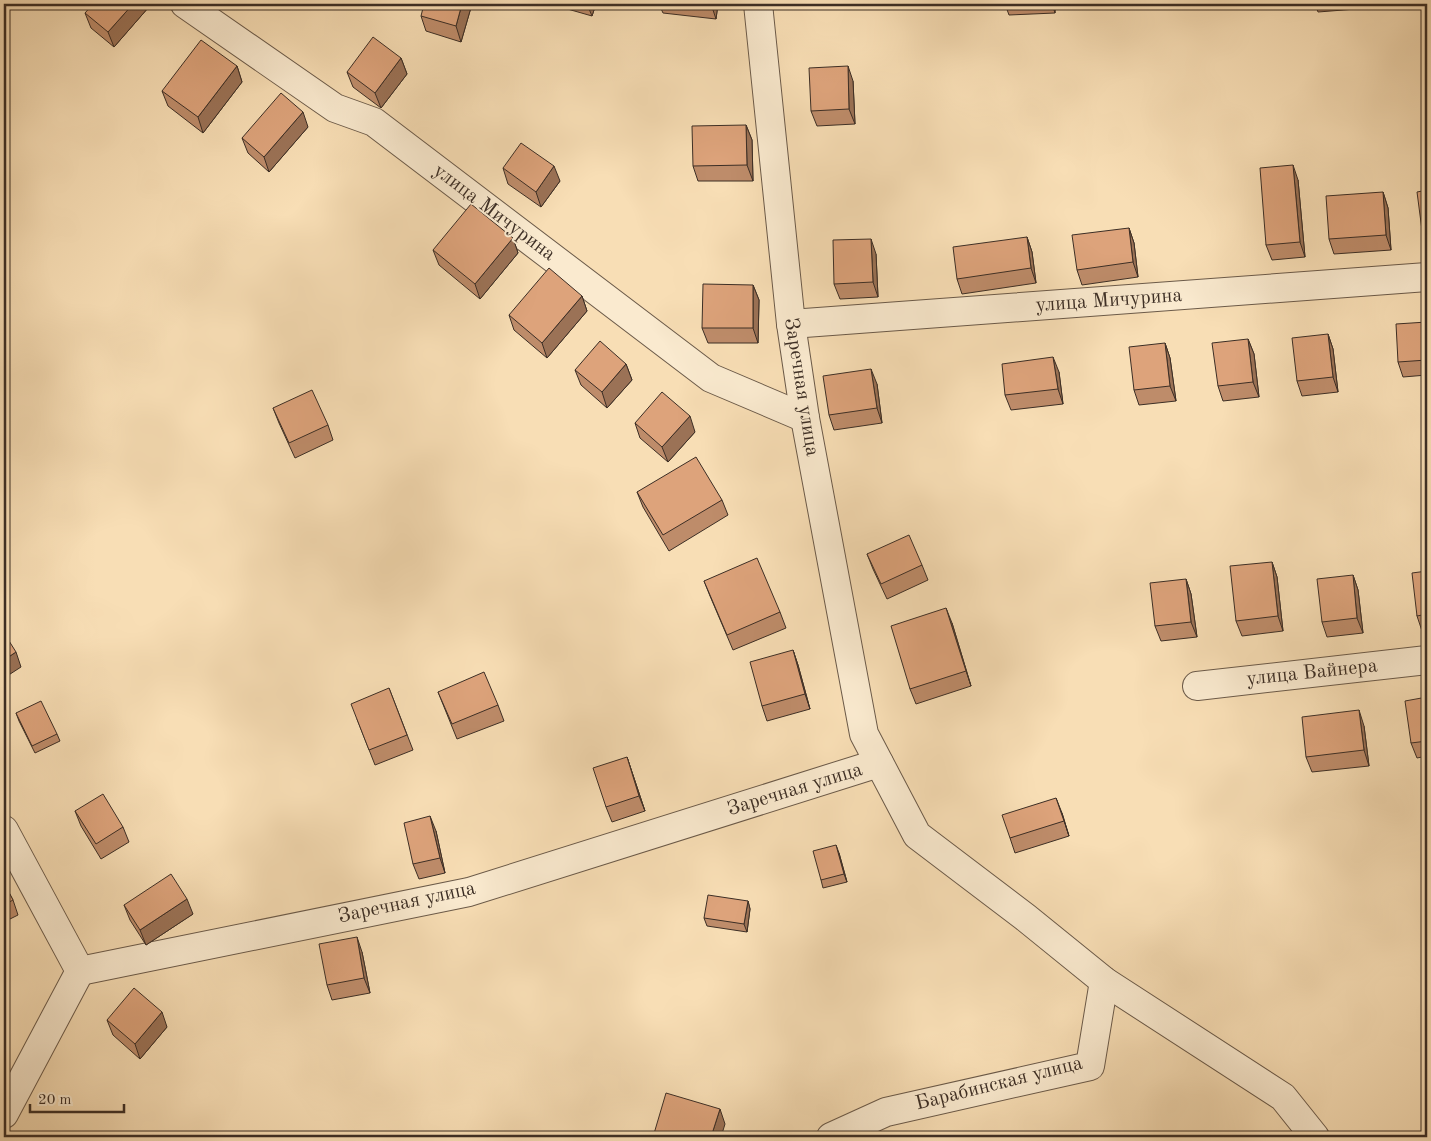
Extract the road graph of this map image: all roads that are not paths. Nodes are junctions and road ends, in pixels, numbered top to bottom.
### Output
1 (185, 4) edge
2 (758, 4) edge
3 (1427, 277) edge
4 (791, 324) junction
5 (805, 418) junction
6 (1427, 660) edge
7 (1197, 686) dead end
8 (879, 763) junction
9 (4, 830) edge
10 (80, 970) junction
11 (1104, 981) junction
12 (4, 1114) edge
13 (831, 1137) edge
14 (1315, 1137) edge

1 - 5 street, улица Мичурина
2 - 4 street, Заречная улица
3 - 4 street, улица Мичурина
4 - 5 street, Заречная улица
5 - 8 street, Заречная улица
6 - 7 street, улица Вайнера
8 - 10 street, Заречная улица
8 - 11 street, Заречная улица
9 - 10 street
10 - 12 street
11 - 13 street, Барабинская улица
11 - 14 street, Заречная улица

